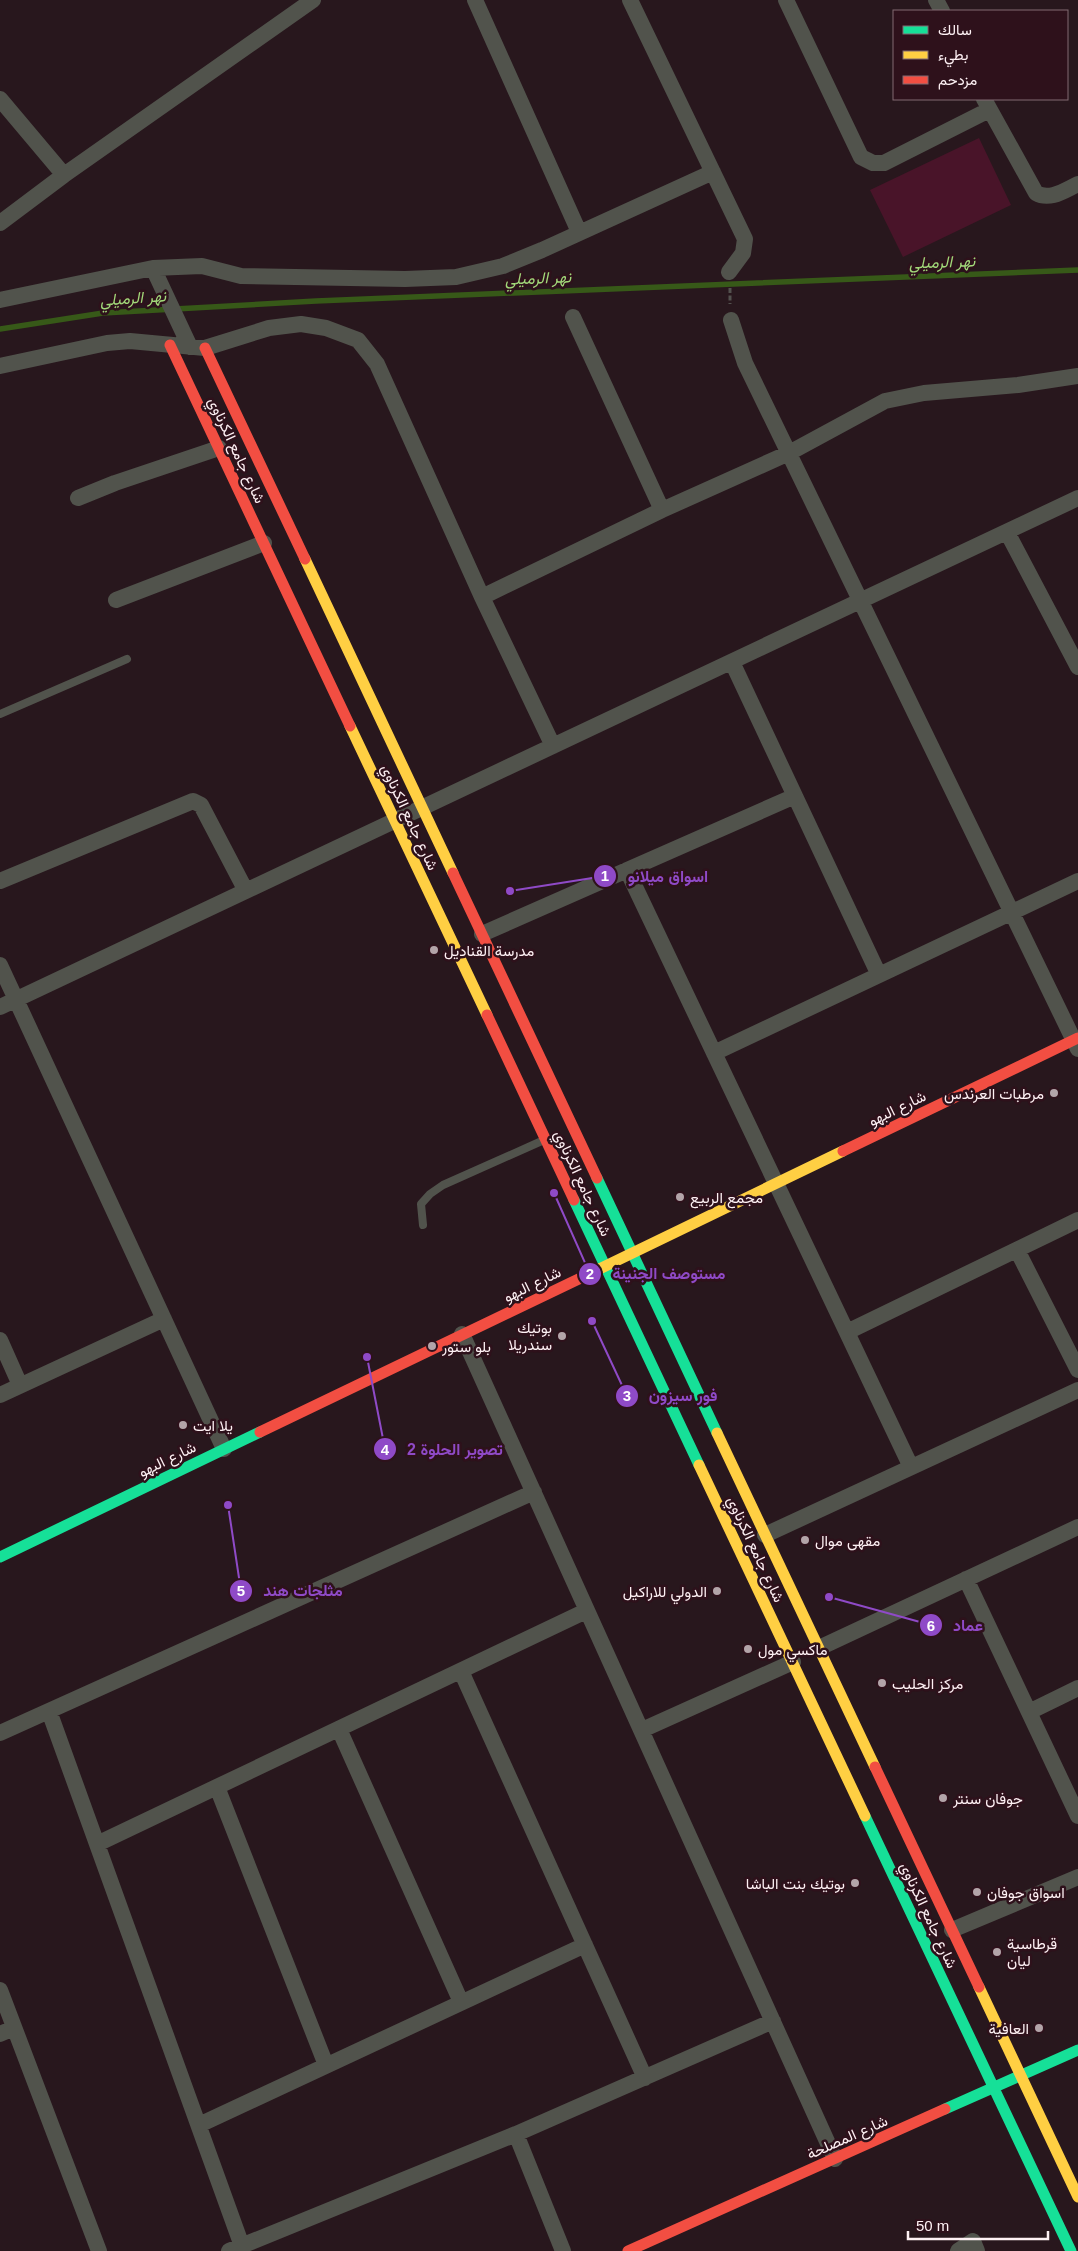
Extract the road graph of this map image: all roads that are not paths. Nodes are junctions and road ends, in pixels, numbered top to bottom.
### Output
1 (313, 0) edge
2 (475, 0) edge
3 (630, 0) edge
4 (786, 0) edge
5 (0, 99) edge
6 (987, 104) edge
7 (713, 172) junction
8 (64, 175) junction
9 (1078, 184) edge
10 (0, 223) edge
11 (579, 232) junction
12 (153, 268) junction
13 (729, 272) road end
14 (0, 300) edge
15 (573, 318) dead end
16 (731, 320) road end
17 (170, 345) junction
18 (197, 348) junction
19 (0, 366) edge
20 (1078, 376) edge
21 (219, 448) junction
22 (789, 453) junction
23 (78, 498) dead end
24 (1078, 498) edge
25 (662, 510) junction
26 (1007, 532) junction
27 (264, 543) junction
28 (482, 597) junction
29 (116, 600) dead end
30 (860, 601) junction
31 (127, 659) dead end
32 (732, 662) junction
33 (1078, 667) edge
34 (0, 714) edge
35 (553, 746) junction
36 (795, 796) junction
37 (422, 808) junction
38 (395, 820) junction
39 (627, 870) junction
40 (0, 881) edge
41 (1078, 881) edge
42 (246, 891) junction
43 (1012, 912) junction
44 (482, 934) junction
45 (0, 966) edge
46 (880, 975) junction
47 (7, 1003) edge
48 (1076, 1042) edge
49 (714, 1054) junction
50 (546, 1139) junction
51 (776, 1184) junction
52 (1078, 1220) edge
53 (423, 1225) dead end
54 (1017, 1250) junction
55 (632, 1253) junction
56 (605, 1265) junction
57 (164, 1319) junction
58 (847, 1332) junction
59 (462, 1334) junction
60 (0, 1340) edge
61 (1078, 1370) edge
62 (20, 1385) junction
63 (1078, 1390) edge
64 (0, 1394) edge
65 (224, 1449) junction
66 (911, 1468) junction
67 (534, 1492) junction
68 (1078, 1526) edge
69 (765, 1535) junction
70 (0, 1557) edge
71 (966, 1579) junction
72 (586, 1611) junction
73 (819, 1648) junction
74 (792, 1662) junction
75 (461, 1671) junction
76 (1078, 1688) edge
77 (49, 1711) junction
78 (1029, 1712) junction
79 (339, 1729) junction
80 (642, 1730) junction
81 (0, 1733) edge
82 (217, 1787) junction
83 (1078, 1816) edge
84 (97, 1844) junction
85 (1078, 1877) edge
86 (952, 1930) junction
87 (585, 1945) junction
88 (0, 1990) edge
89 (461, 2002) junction
90 (773, 2021) junction
91 (7, 2031) edge
92 (1078, 2050) edge
93 (326, 2065) junction
94 (1021, 2076) junction
95 (645, 2078) junction
96 (994, 2088) junction
97 (199, 2125) junction
98 (516, 2134) junction
99 (835, 2159) junction
100 (1078, 2197) edge
101 (235, 2248) edge
102 (639, 2249) edge
103 (99, 2251) edge
104 (563, 2251) edge
105 (958, 2251) edge
106 (977, 2251) edge
107 (1071, 2251) edge

1 - 8 street
2 - 11 street
3 - 7 street
4 - 6 street
5 - 8 street
6 - 9 street
7 - 11 street
7 - 13 street
8 - 10 street
11 - 12 street
12 - 14 street
12 - 18 street
15 - 25 street
16 - 22 street
17 - 18 street
17 - 19 street
17 - 21 main road, شارع جامع الكرناوي
18 - 28 street
18 - 37 main road, شارع جامع الكرناوي
20 - 22 street
21 - 23 street
21 - 27 main road, شارع جامع الكرناوي
22 - 25 street
22 - 30 street
24 - 26 street
25 - 28 street
26 - 30 street
26 - 33 street
27 - 29 street
27 - 38 main road, شارع جامع الكرناوي
28 - 35 street
30 - 32 street
30 - 43 street
31 - 34 lane
32 - 35 street
32 - 36 street
35 - 37 street
36 - 39 street
36 - 46 street
37 - 38 street
37 - 44 main road, شارع جامع الكرناوي
38 - 42 street
38 - 50 main road, شارع جامع الكرناوي
39 - 44 street
39 - 49 street
40 - 42 street
41 - 43 street
42 - 47 street
43 - 46 street
43 - 48 street
44 - 55 main road, شارع جامع الكرناوي
45 - 47 street
46 - 49 street
47 - 57 street
48 - 51 main road, شارع البهو
49 - 51 street
50 - 53 lane
50 - 56 main road, شارع جامع الكرناوي
51 - 55 main road, شارع البهو
51 - 58 street
52 - 54 street
54 - 58 street
54 - 61 street
55 - 56 main road, شارع البهو
55 - 69 main road, شارع جامع الكرناوي
56 - 59 main road, شارع البهو
56 - 74 main road, شارع جامع الكرناوي
57 - 62 street
57 - 65 street
58 - 66 street
59 - 65 main road, شارع البهو
59 - 67 street
60 - 62 street
62 - 64 street
63 - 66 street
65 - 70 main road, شارع البهو
66 - 69 street
67 - 72 street
67 - 77 street
68 - 71 street
69 - 73 main road, شارع جامع الكرناوي
71 - 73 street
71 - 78 street
72 - 75 street
72 - 80 street
73 - 86 main road, شارع جامع الكرناوي
74 - 80 street
74 - 96 main road, شارع جامع الكرناوي
75 - 79 street
75 - 87 street
76 - 78 street
77 - 81 street
77 - 84 street
78 - 83 street
79 - 82 street
79 - 89 street
80 - 90 street
82 - 84 street
82 - 93 street
84 - 97 street
85 - 86 street
86 - 94 main road, شارع جامع الكرناوي
87 - 89 street
87 - 95 street
88 - 91 street
89 - 93 street
90 - 95 street
90 - 99 street
91 - 103 street
92 - 94 main road, شارع المصلحة
93 - 97 street
94 - 96 main road, شارع المصلحة
94 - 100 main road, شارع جامع الكرناوي
95 - 98 street
96 - 99 main road, شارع المصلحة
96 - 107 main road, شارع جامع الكرناوي
97 - 101 street
98 - 101 street
98 - 104 street
99 - 102 main road, شارع المصلحة
105 - 106 street

